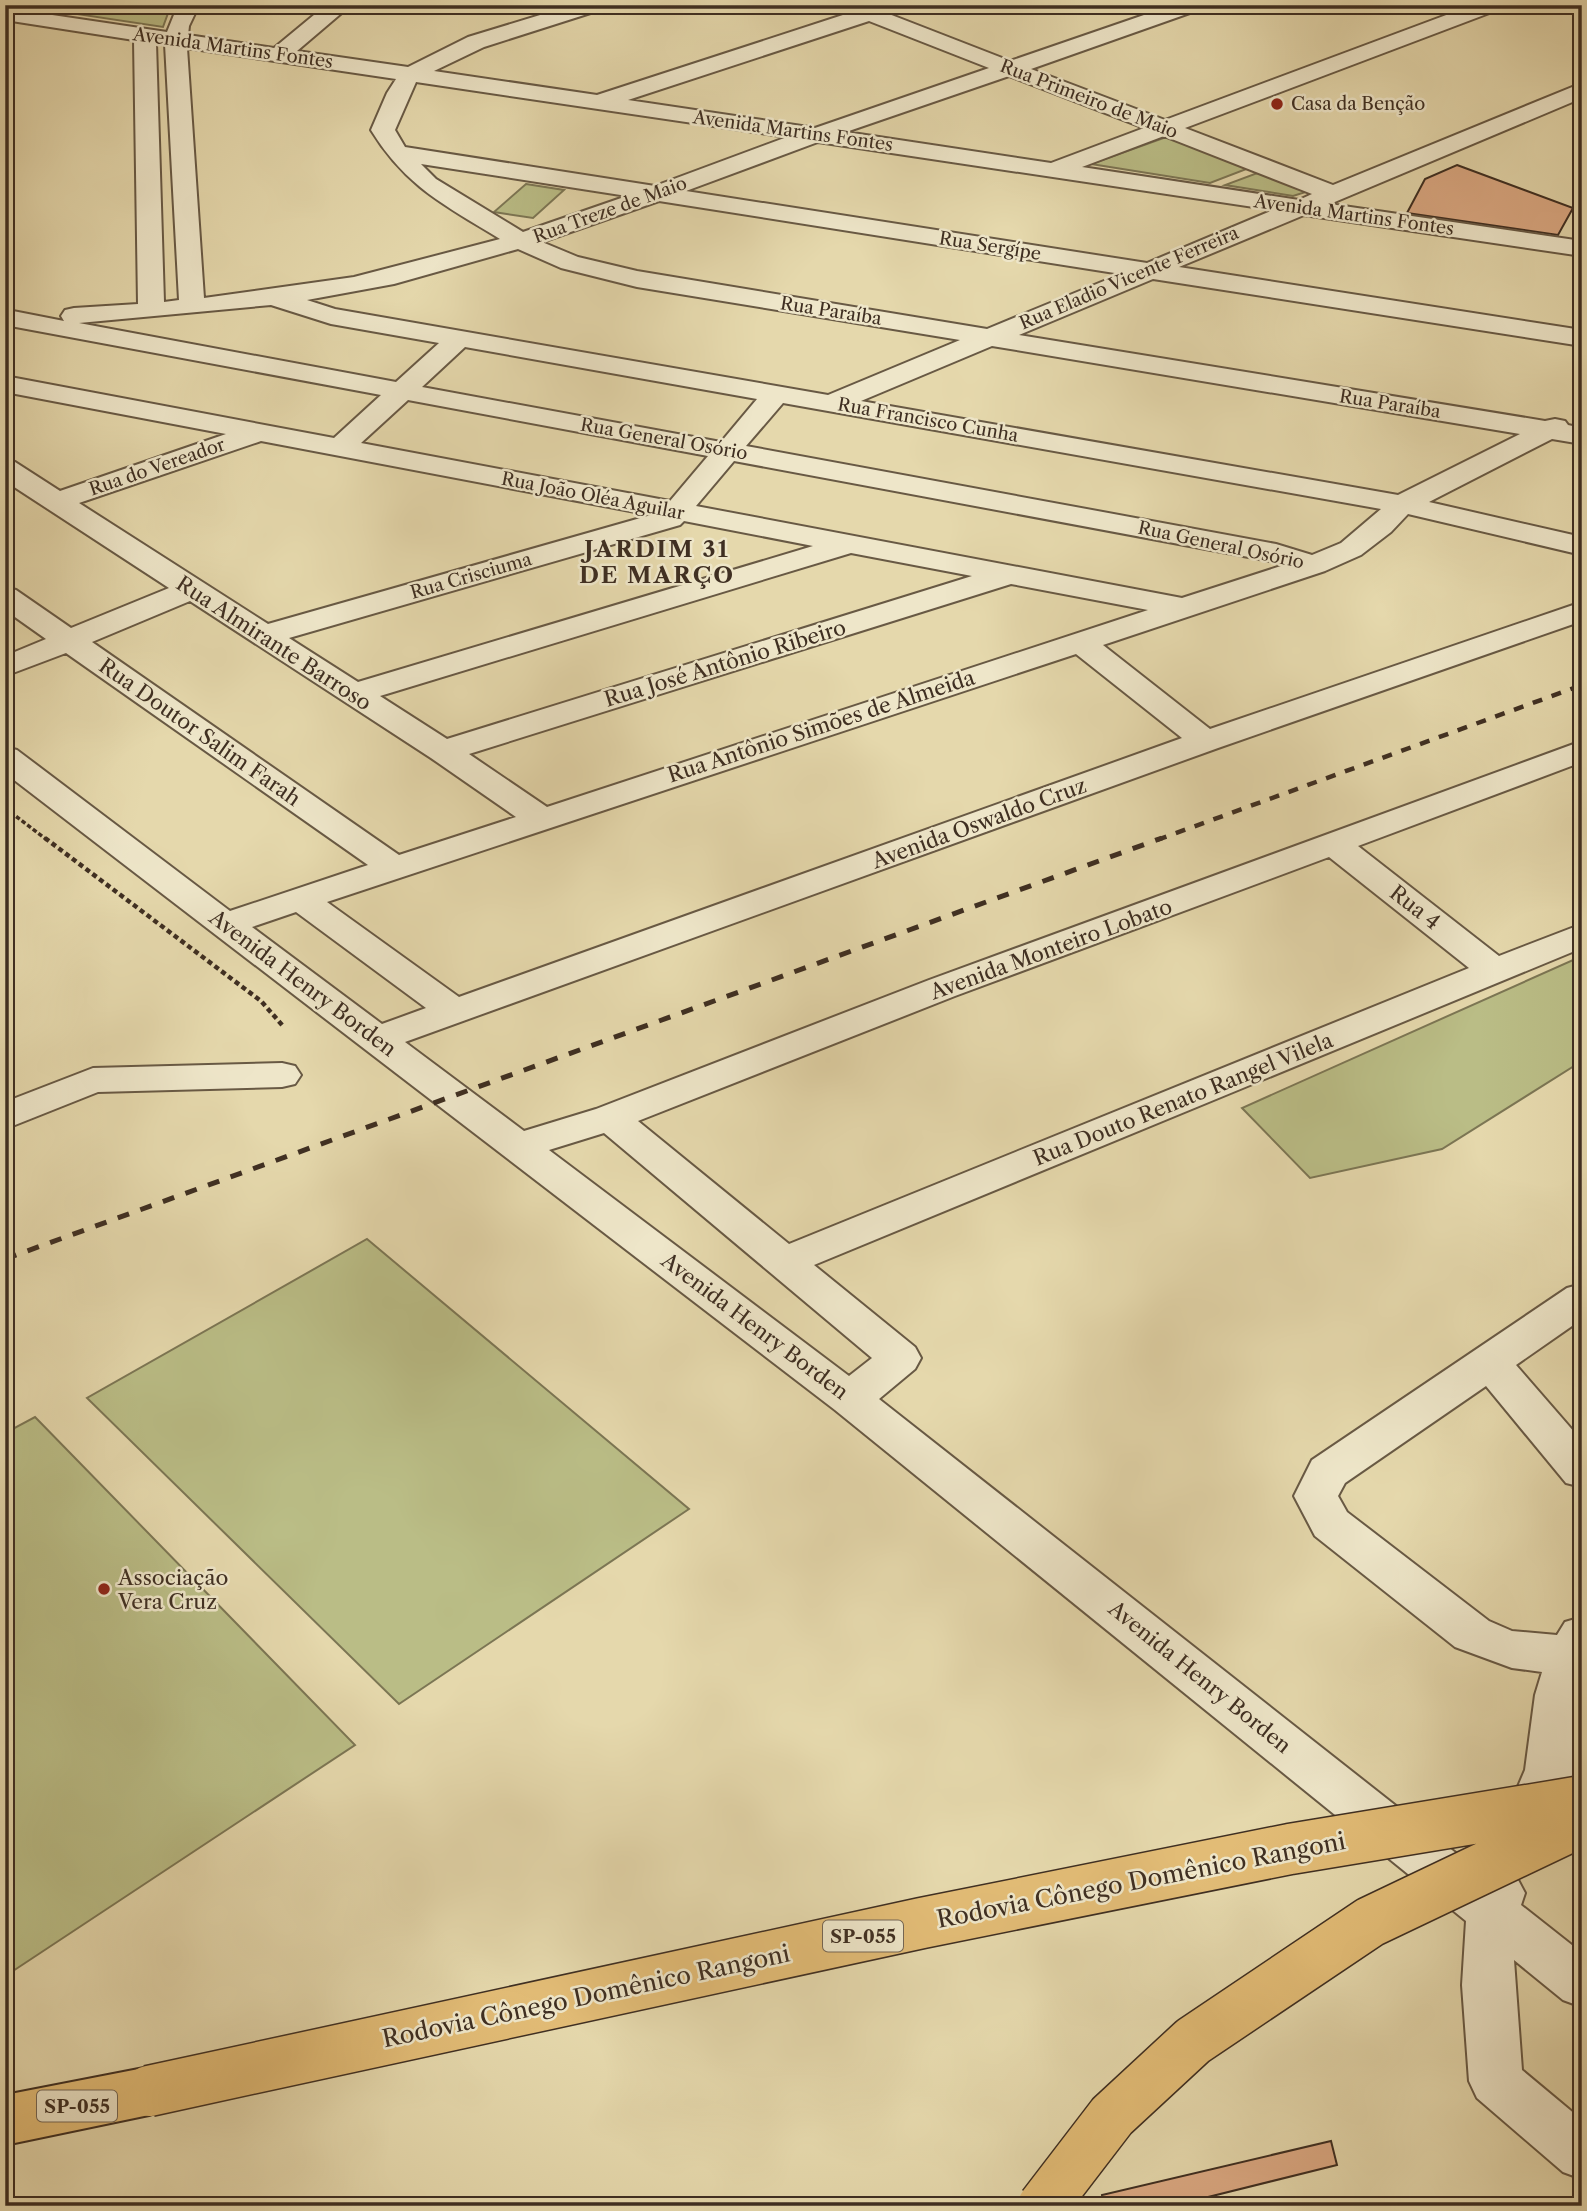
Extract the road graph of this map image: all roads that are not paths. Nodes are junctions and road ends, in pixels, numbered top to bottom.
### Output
1 (189, 5) edge
2 (341, 5) edge
3 (596, 5) edge
4 (847, 5) edge
5 (896, 5) edge
6 (1194, 5) edge
7 (1493, 5) edge
8 (1567, 5) edge
9 (1582, 10) edge
10 (12, 13) edge
11 (869, 14) junction
12 (145, 36) junction
13 (176, 41) junction
14 (279, 55) junction
15 (1012, 68) junction
16 (410, 75) junction
17 (1582, 90) edge
18 (599, 102) junction
19 (1163, 127) junction
20 (817, 135) junction
21 (397, 153) junction
22 (1054, 170) junction
23 (659, 193) junction
24 (1331, 193) junction
25 (1300, 206) junction
26 (522, 242) junction
27 (1575, 243) edge
28 (1146, 271) junction
29 (274, 298) junction
30 (192, 306) junction
31 (151, 310) junction
32 (9, 319) edge
33 (986, 337) junction
34 (1582, 338) edge
35 (459, 339) junction
36 (5, 384) edge
37 (401, 392) junction
38 (776, 394) junction
39 (833, 403) junction
40 (1582, 413) edge
41 (1548, 430) junction
42 (257, 432) junction
43 (1582, 436) edge
44 (340, 447) junction
45 (726, 450) junction
46 (5, 468) edge
47 (57, 501) junction
48 (1402, 504) junction
49 (676, 512) junction
50 (848, 545) junction
51 (1582, 546) edge
52 (1314, 565) junction
53 (1007, 575) junction
54 (192, 589) junction
55 (5, 596) edge
56 (1182, 607) junction
57 (1582, 611) edge
58 (262, 636) junction
59 (68, 640) junction
60 (1079, 641) junction
61 (5, 667) edge
62 (353, 694) junction
63 (1206, 741) junction
64 (443, 751) junction
65 (1582, 751) edge
66 (5, 757) edge
67 (542, 819) junction
68 (1334, 844) junction
69 (395, 868) junction
70 (300, 899) junction
71 (225, 924) junction
72 (1582, 935) edge
73 (1496, 971) junction
74 (454, 1011) junction
75 (377, 1039) junction
76 (282, 1075) dead end
77 (5, 1117) edge
78 (610, 1118) junction
79 (520, 1146) junction
80 (783, 1262) junction
81 (1582, 1297) edge
82 (1490, 1362) junction
83 (850, 1399) junction
84 (1582, 1471) edge
85 (1578, 1647) edge
86 (1582, 1801) edge
87 (1582, 1821) edge
88 (1492, 1911) junction
89 (1582, 1984) edge
90 (5, 2120) edge
91 (1582, 2154) edge
92 (1043, 2206) edge

1 - 13 street
2 - 14 street
3 - 16 street
4 - 11 street, Rua Primeiro de Maio
5 - 11 street
6 - 15 street, Rua Treze de Maio
7 - 19 street
8 - 9 street
10 - 12 street, Avenida Martins Fontes
11 - 15 street, Rua Primeiro de Maio
11 - 18 street
12 - 13 street, Avenida Martins Fontes
12 - 31 street
13 - 14 street, Avenida Martins Fontes
13 - 30 street
14 - 16 street, Avenida Martins Fontes
15 - 19 street, Rua Primeiro de Maio
15 - 20 street, Rua Treze de Maio
16 - 18 street, Avenida Martins Fontes
16 - 21 street, Rua Paraíba
17 - 24 street, Rua Eladio Vicente Ferreira
18 - 20 street, Avenida Martins Fontes
19 - 22 street
19 - 24 street, Rua Primeiro de Maio
20 - 22 street, Avenida Martins Fontes
20 - 23 street, Rua Treze de Maio
21 - 23 street, Rua Sergípe
21 - 26 street, Rua Paraíba
22 - 25 street, Avenida Martins Fontes
23 - 26 street, Rua Treze de Maio
23 - 28 street, Rua Sergípe
24 - 25 street, Rua Eladio Vicente Ferreira
25 - 27 street, Avenida Martins Fontes
25 - 28 street, Rua Eladio Vicente Ferreira
26 - 29 street, Rua Treze de Maio
26 - 33 street, Rua Paraíba
28 - 33 street, Rua Eladio Vicente Ferreira
28 - 34 street, Rua Sergípe
29 - 30 street, Rua Treze de Maio
29 - 35 street, Rua Francisco Cunha
30 - 31 street, Rua Treze de Maio
31 - 32 street, Rua Treze de Maio
32 - 37 street, Rua General Osório
33 - 39 street, Rua Eladio Vicente Ferreira
33 - 41 street, Rua Paraíba
35 - 37 street
35 - 38 street, Rua Francisco Cunha
36 - 42 street, Rua João Oléa Aguilar
37 - 44 street
37 - 45 street, Rua General Osório
38 - 39 street, Rua Francisco Cunha
38 - 45 street
39 - 48 street, Rua Francisco Cunha
40 - 41 street, Rua Antônio Simões de Almeida
41 - 43 street, Rua Paraíba
41 - 48 street, Rua Antônio Simões de Almeida
42 - 44 street, Rua João Oléa Aguilar
42 - 47 street, Rua do Vereador
44 - 49 street, Rua João Oléa Aguilar
45 - 49 street
45 - 52 street, Rua General Osório
46 - 47 street, Rua Almirante Barroso
47 - 54 street, Rua Almirante Barroso
48 - 51 street, Rua Francisco Cunha
48 - 52 street, Rua Antônio Simões de Almeida
49 - 50 street, Rua João Oléa Aguilar
49 - 58 street, Rua Crisciuma
50 - 53 street, Rua João Oléa Aguilar
50 - 62 street
52 - 56 street, Rua Antônio Simões de Almeida
53 - 56 street, Rua João Oléa Aguilar
53 - 64 street, Rua José Antônio Ribeiro
54 - 58 street, Rua Almirante Barroso
54 - 59 street
55 - 59 street, Rua Doutor Salim Farah
56 - 60 street, Rua Antônio Simões de Almeida
57 - 63 street, Avenida Oswaldo Cruz
58 - 62 street, Rua Almirante Barroso
59 - 61 street
59 - 69 street, Rua Doutor Salim Farah
60 - 63 street
60 - 67 street, Rua Antônio Simões de Almeida
62 - 64 street, Rua Almirante Barroso
63 - 74 street, Avenida Oswaldo Cruz
64 - 67 street, Rua Almirante Barroso
65 - 68 street, Avenida Monteiro Lobato
66 - 71 street, Avenida Henry Borden
67 - 69 street, Rua Antônio Simões de Almeida
68 - 73 street, Rua 4
68 - 78 street, Avenida Monteiro Lobato
69 - 70 street, Rua Antônio Simões de Almeida
70 - 71 street, Rua Antônio Simões de Almeida
70 - 74 street
71 - 75 street, Avenida Henry Borden
72 - 73 street, Rua Douto Renato Rangel Vilela
73 - 80 street, Rua Douto Renato Rangel Vilela
74 - 75 street, Avenida Oswaldo Cruz
75 - 79 street, Avenida Henry Borden
76 - 77 street
78 - 79 street, Avenida Monteiro Lobato
78 - 80 street
79 - 83 street, Avenida Henry Borden
80 - 83 street
81 - 82 street
82 - 84 street
82 - 85 street
83 - 88 street, Avenida Henry Borden
85 - 88 street
86 - 90 highway, Rodovia Cônego Domênico Rangoni / SP-055, bridge
87 - 92 highway, bridge
88 - 89 street, Avenida Henry Borden
88 - 91 street

